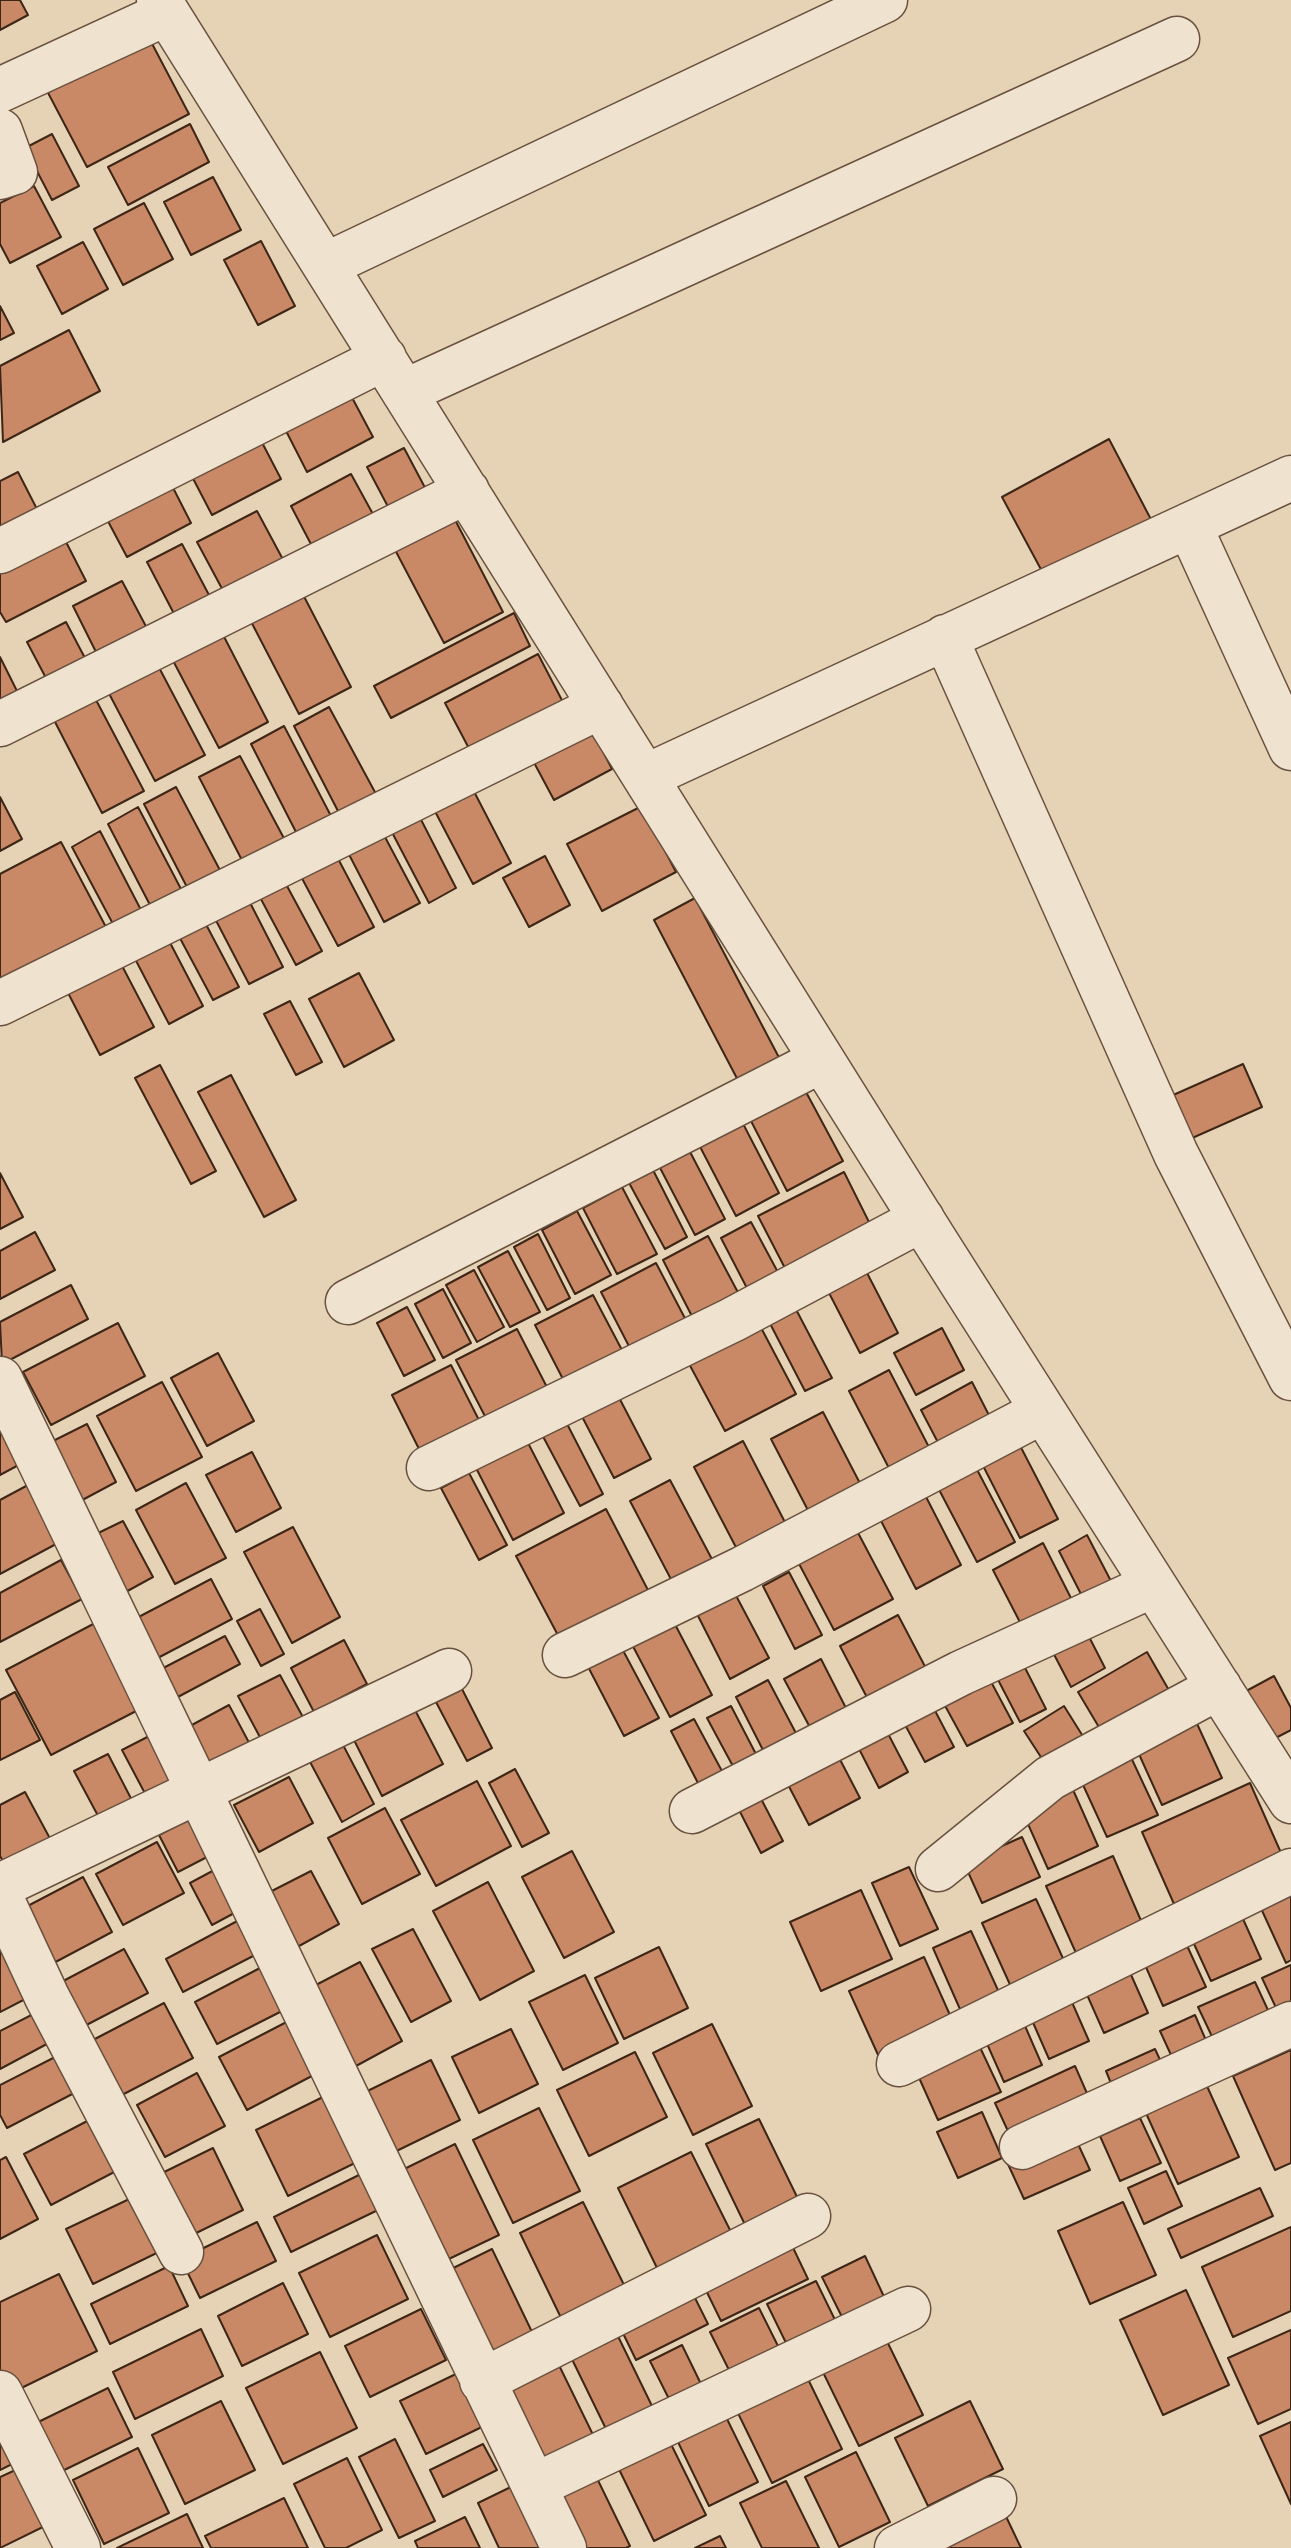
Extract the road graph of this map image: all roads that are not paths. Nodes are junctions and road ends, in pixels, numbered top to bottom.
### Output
1 (885, 0) edge
2 (165, 4) edge
3 (1177, 39) dead end
4 (0, 90) edge
5 (0, 131) edge
6 (0, 177) edge
7 (326, 265) junction
8 (394, 375) junction
9 (1291, 478) edge
10 (467, 491) junction
11 (1189, 525) junction
12 (0, 551) edge
13 (945, 637) junction
14 (601, 706) junction
15 (0, 724) edge
16 (1291, 748) edge
17 (645, 777) junction
18 (0, 1003) edge
19 (822, 1060) junction
20 (922, 1219) junction
21 (348, 1302) dead end
22 (1291, 1378) edge
23 (0, 1379) edge
24 (1043, 1411) junction
25 (429, 1468) dead end
26 (1153, 1585) junction
27 (565, 1655) dead end
28 (449, 1671) dead end
29 (1219, 1687) junction
30 (197, 1791) junction
31 (1291, 1801) edge
32 (692, 1811) dead end
33 (938, 1869) dead end
34 (1291, 1871) edge
35 (0, 1886) edge
36 (0, 1896) edge
37 (1291, 2024) edge
38 (899, 2064) dead end
39 (1022, 2147) dead end
40 (808, 2216) dead end
41 (181, 2252) dead end
42 (908, 2309) dead end
43 (482, 2381) junction
44 (0, 2393) edge
45 (534, 2486) junction
46 (994, 2499) dead end
47 (78, 2548) edge
48 (564, 2548) edge
49 (897, 2548) edge

1 - 7 street
2 - 4 street
2 - 7 street
3 - 8 street
5 - 6 street
7 - 8 street
8 - 10 street
8 - 12 street
9 - 11 street
10 - 14 street
10 - 15 street
11 - 13 street
11 - 16 street
13 - 17 street
13 - 22 street
14 - 17 street
14 - 18 street
17 - 19 street
19 - 20 street
19 - 21 street
20 - 24 street
20 - 25 street
23 - 30 street
24 - 26 street
24 - 27 street
26 - 29 street
26 - 32 street
28 - 30 street
29 - 31 street
29 - 33 street
30 - 35 street
30 - 43 street
34 - 38 street
36 - 41 street
37 - 39 street
40 - 43 street
42 - 45 street
43 - 45 street
44 - 47 street
45 - 48 street
46 - 49 street

